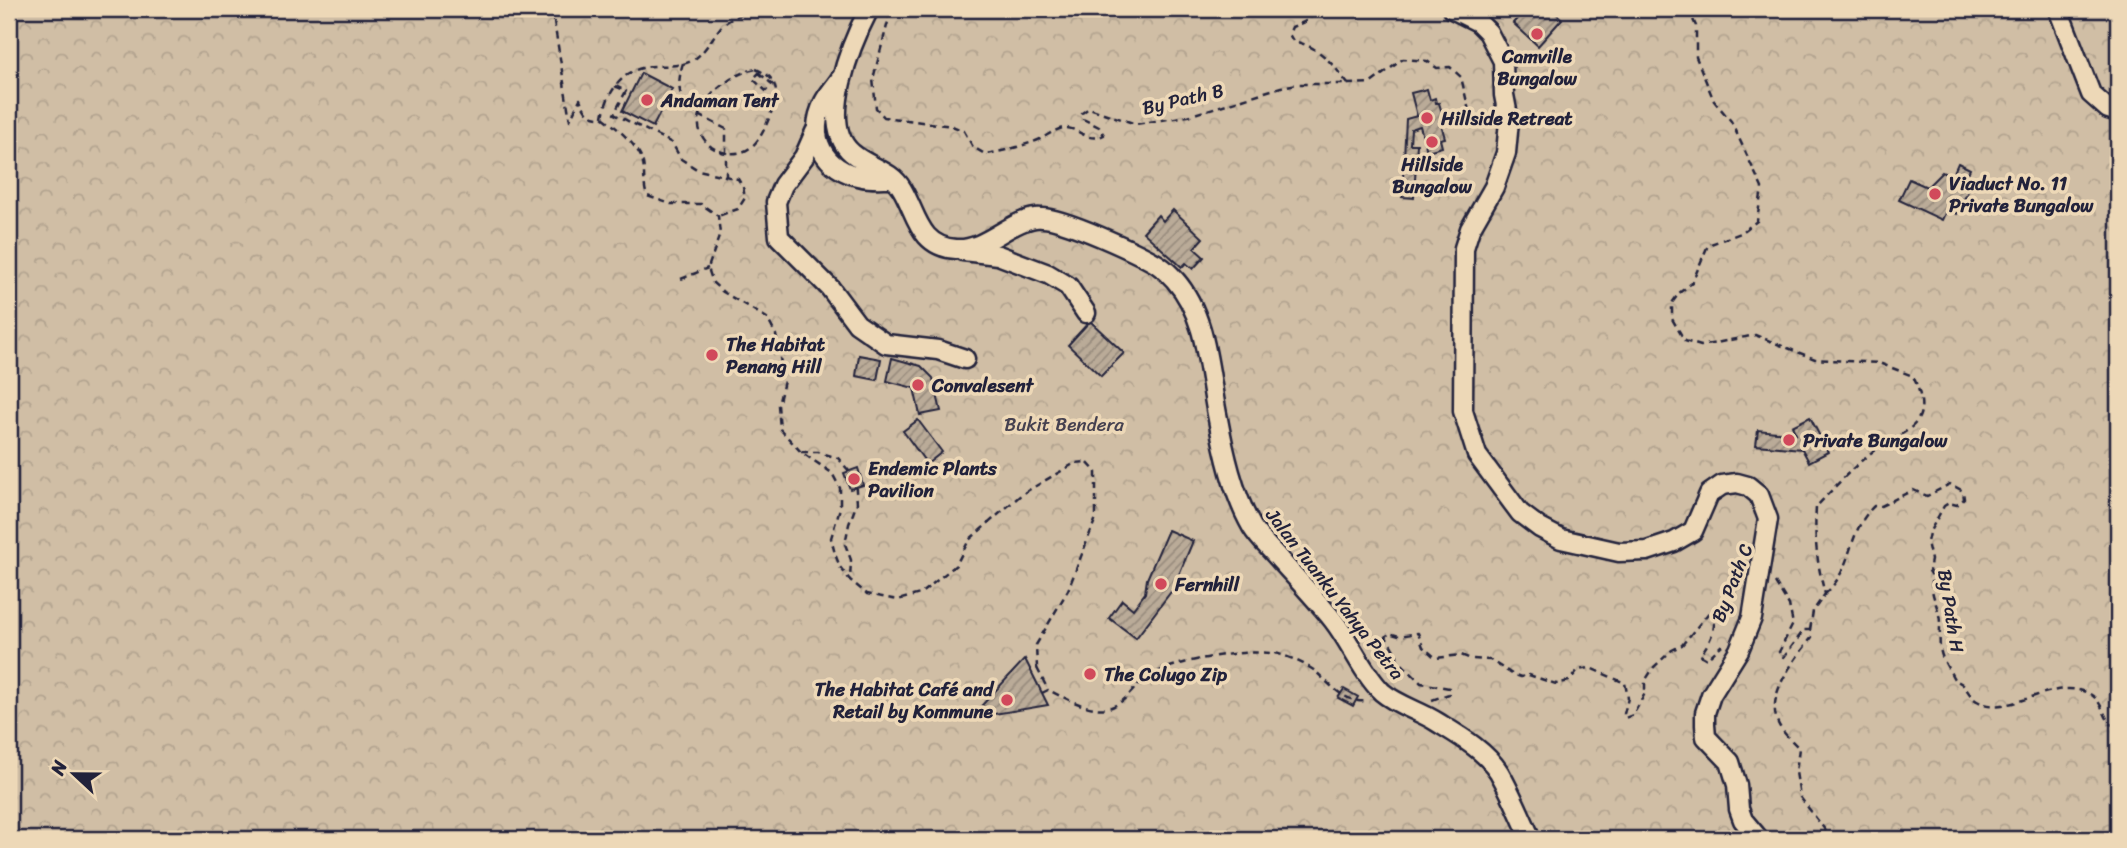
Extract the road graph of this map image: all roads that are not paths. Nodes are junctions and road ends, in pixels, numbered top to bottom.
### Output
1 (869, 9) edge
2 (1452, 9) edge
3 (2058, 9) edge
4 (844, 74) junction
5 (2118, 112) edge
6 (815, 132) junction
7 (894, 178) junction
8 (957, 250) junction
9 (1086, 313) dead end
10 (965, 359) dead end
11 (1531, 839) edge
12 (1759, 839) edge

1 - 4 street
2 - 12 street
3 - 5 street
4 - 6 street
4 - 7 street
6 - 7 street
6 - 10 street
7 - 8 street
8 - 9 street
8 - 11 street, Jalan Tuanku Yahya Petra

